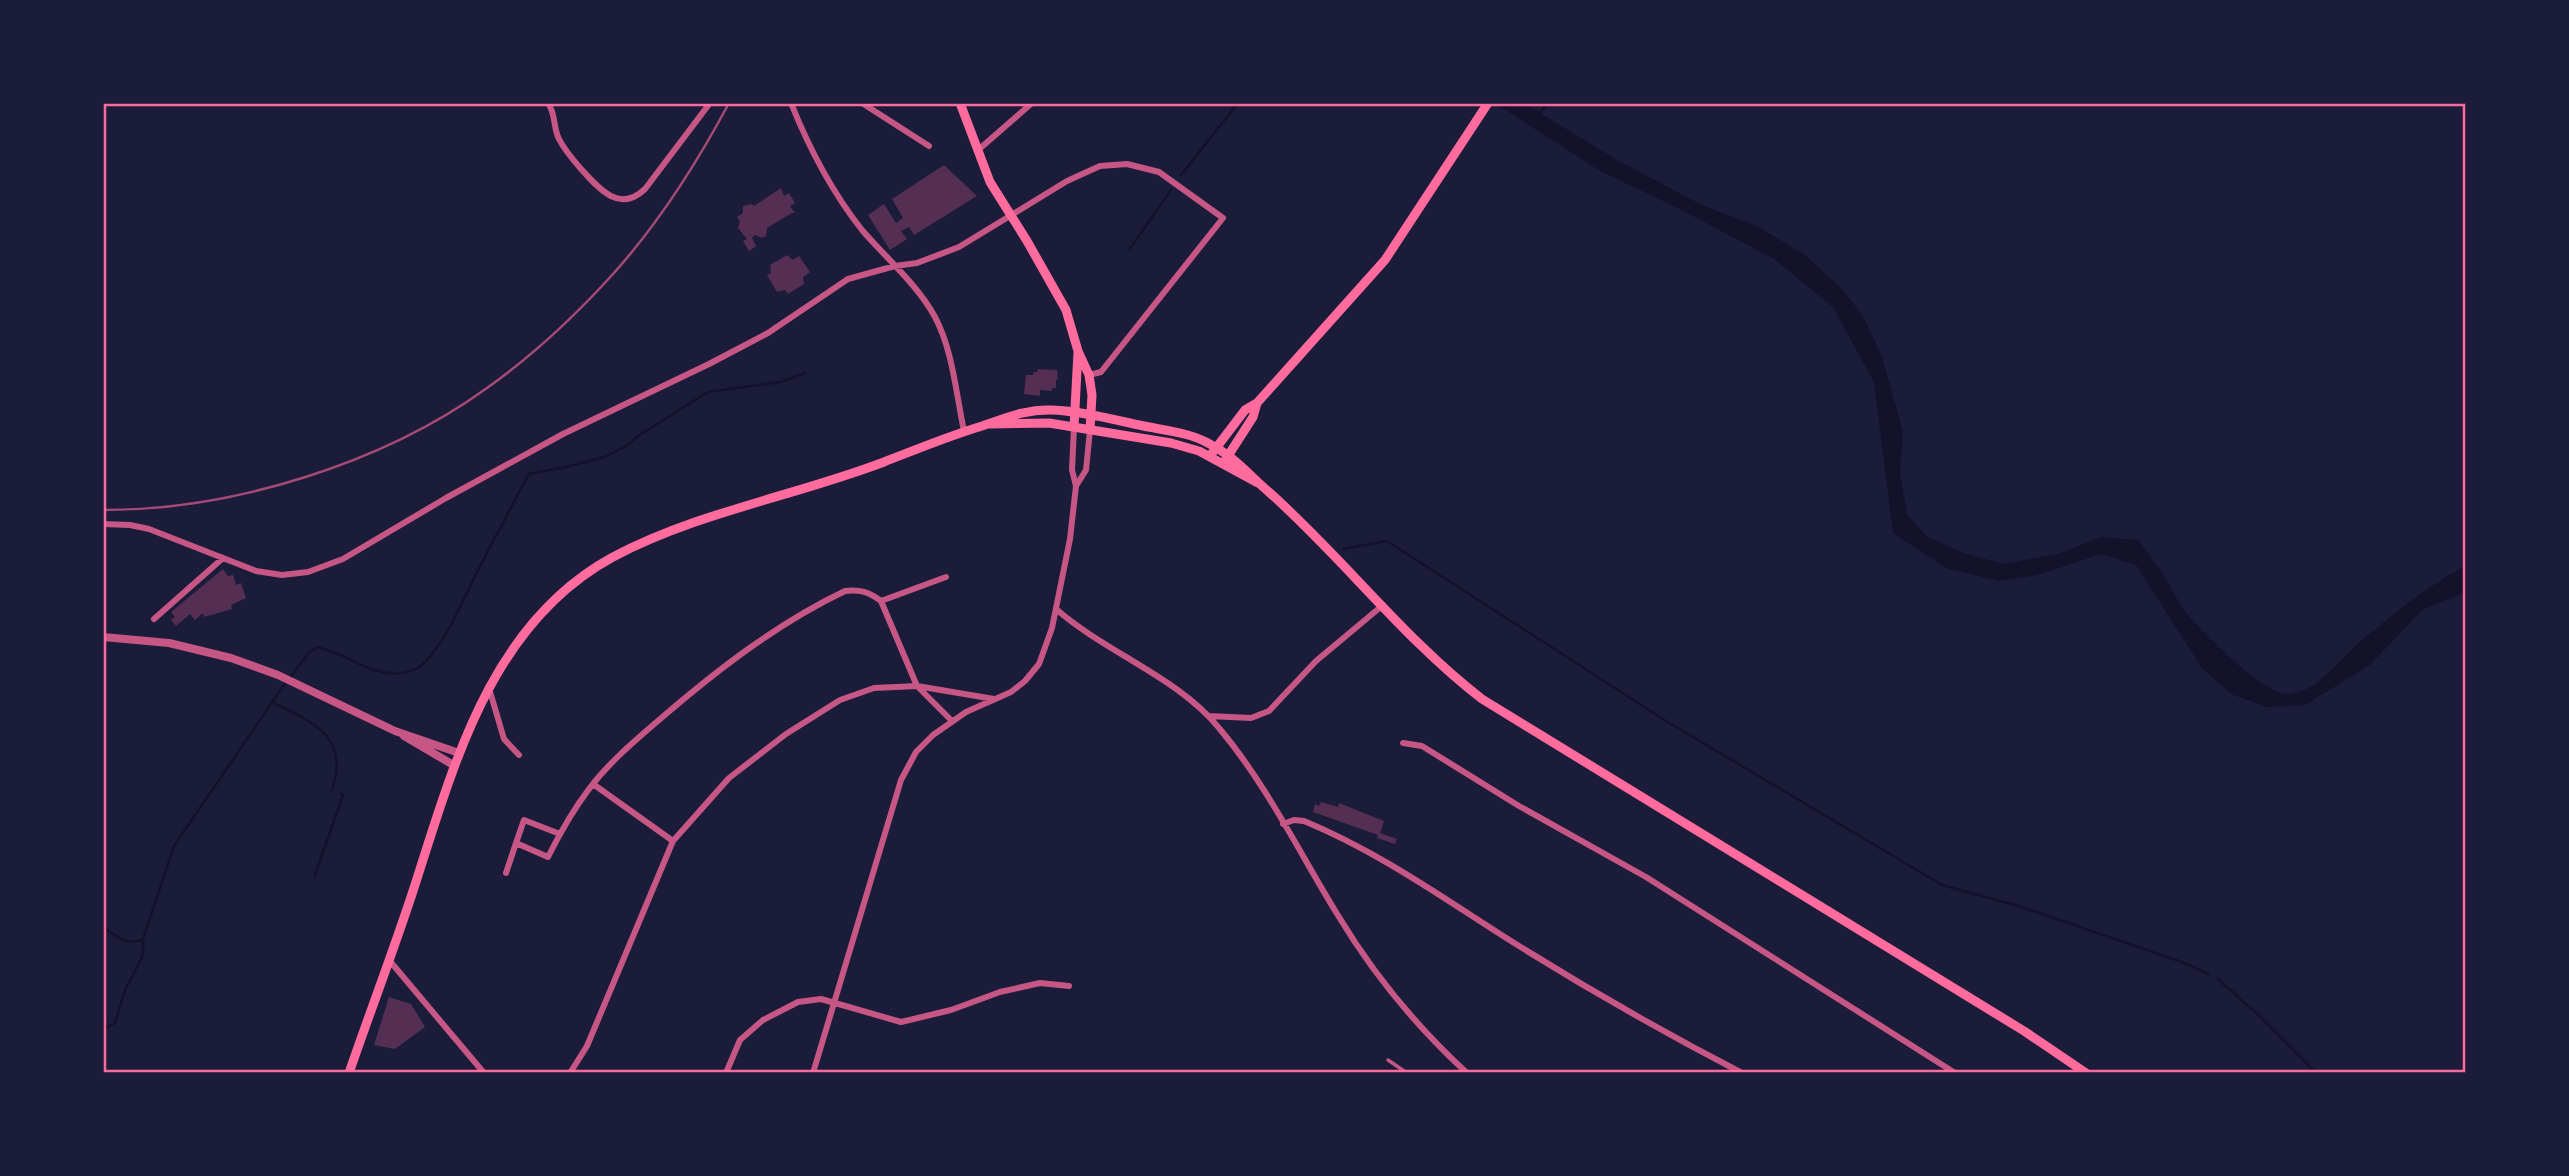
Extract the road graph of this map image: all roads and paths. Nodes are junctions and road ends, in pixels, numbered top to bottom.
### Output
1 (548, 103) edge
2 (710, 103) edge
3 (791, 103) edge
4 (862, 103) edge
5 (960, 103) edge
6 (1032, 103) edge
7 (1488, 103) edge
8 (929, 146) dead end
9 (977, 151) junction
10 (1011, 216) junction
11 (895, 266) junction
12 (1078, 351) junction
13 (1089, 375) junction
14 (1257, 403) junction
15 (1075, 414) junction
16 (1090, 416) junction
17 (987, 424) junction
18 (1074, 427) junction
19 (1090, 430) junction
20 (964, 431) junction
21 (1216, 447) junction
22 (1210, 456) junction
23 (1225, 459) junction
24 (1076, 486) junction
25 (103, 524) edge
26 (223, 558) junction
27 (946, 576) dead end
28 (881, 601) junction
29 (1383, 605) junction
30 (1056, 609) junction
31 (154, 618) dead end
32 (103, 637) edge
33 (489, 687) junction
34 (917, 687) junction
35 (995, 700) junction
36 (1209, 716) junction
37 (952, 721) junction
38 (395, 731) junction
39 (1403, 743) dead end
40 (459, 753) junction
41 (519, 755) dead end
42 (454, 766) junction
43 (593, 784) junction
44 (1283, 824) junction
45 (560, 834) junction
46 (673, 841) junction
47 (516, 843) junction
48 (506, 873) dead end
49 (389, 960) junction
50 (1069, 986) dead end
51 (835, 1003) junction
52 (1388, 1060) dead end
53 (349, 1073) edge
54 (484, 1073) edge
55 (570, 1073) edge
56 (726, 1073) edge
57 (813, 1073) edge
58 (1407, 1073) edge
59 (1467, 1073) edge
60 (1742, 1073) edge
61 (1955, 1073) edge
62 (2086, 1073) edge

1 - 2 street
3 - 11 street
4 - 8 street
5 - 9 main road
6 - 9 street
7 - 14 main road
9 - 10 main road
10 - 11 street
10 - 12 main road
10 - 13 street
11 - 20 street
11 - 26 street
12 - 13 main road
12 - 15 main road
13 - 16 main road
14 - 21 main road
14 - 23 main road
15 - 16 main road
15 - 17 main road
15 - 18 main road
16 - 19 main road
16 - 21 main road
17 - 18 main road
17 - 20 main road
18 - 19 main road
18 - 24 street
19 - 22 main road
19 - 24 street
20 - 33 main road
21 - 22 main road
21 - 23 main road
22 - 23 main road
23 - 29 main road
24 - 30 street
25 - 26 street
26 - 31 street
27 - 28 street
28 - 34 street
28 - 43 street
29 - 36 street
29 - 62 main road
30 - 35 street
30 - 36 street
32 - 38 street
33 - 40 main road
33 - 41 street
34 - 35 street
34 - 37 street
34 - 46 street
35 - 37 street
36 - 44 street
37 - 51 street
38 - 40 street
38 - 42 street
39 - 61 street
40 - 42 main road
42 - 49 main road
43 - 45 street
43 - 46 street
44 - 59 street
44 - 60 street
45 - 47 street
45 - 47 street
46 - 55 street
47 - 48 street
49 - 53 main road
49 - 54 street
50 - 51 street
51 - 56 street
51 - 57 street
52 - 58 lane

